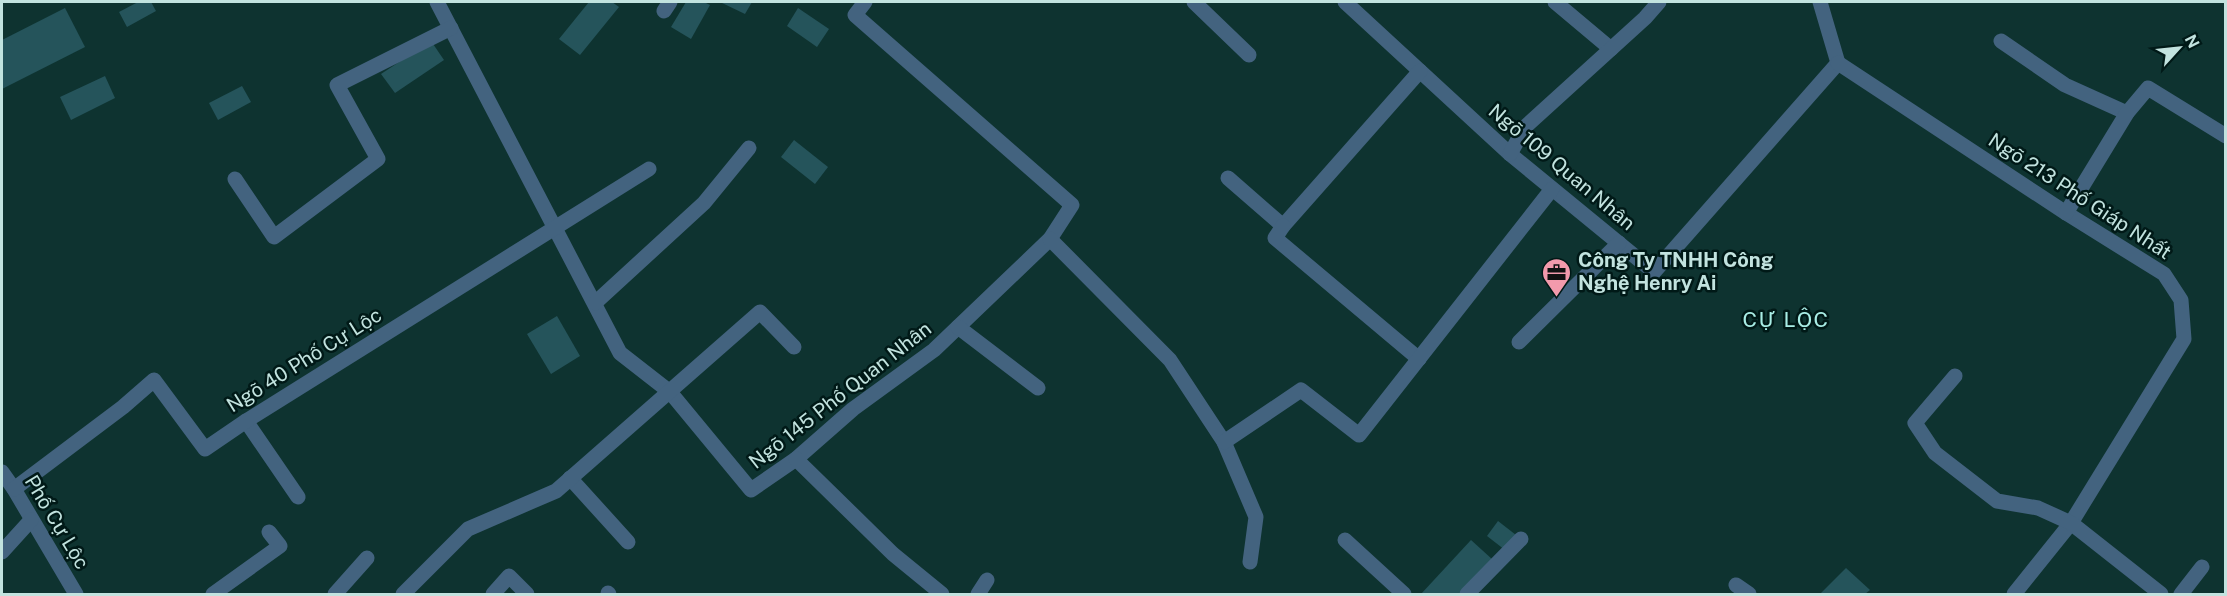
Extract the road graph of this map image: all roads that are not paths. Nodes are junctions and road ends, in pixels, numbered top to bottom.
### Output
1 (437, 2) edge
2 (865, 2) edge
3 (1194, 2) edge
4 (1346, 2) edge
5 (1555, 2) edge
6 (1659, 2) edge
7 (1820, 2) edge
8 (451, 28) junction
9 (2001, 40) dead end
10 (1611, 49) junction
11 (1250, 55) dead end
12 (1838, 63) junction
13 (1420, 71) junction
14 (2127, 113) junction
15 (2226, 136) edge
16 (749, 148) dead end
17 (1510, 154) junction
18 (649, 169) dead end
19 (1228, 178) dead end
20 (235, 179) dead end
21 (1552, 189) junction
22 (2066, 213) junction
23 (1283, 226) junction
24 (1050, 239) junction
25 (1619, 243) junction
26 (595, 303) junction
27 (958, 327) junction
28 (1519, 342) dead end
29 (794, 347) dead end
30 (1419, 359) junction
31 (1955, 376) dead end
32 (1038, 388) dead end
33 (670, 392) junction
34 (246, 421) junction
35 (1224, 442) junction
36 (796, 459) junction
37 (2, 472) edge
38 (570, 478) junction
39 (14, 489) junction
40 (298, 497) dead end
41 (31, 520) junction
42 (2072, 523) junction
43 (269, 532) dead end
44 (1521, 539) dead end
45 (1345, 540) dead end
46 (628, 542) dead end
47 (2, 552) edge
48 (367, 558) dead end
49 (1250, 562) dead end
50 (2202, 567) dead end
51 (987, 580) dead end
52 (1736, 585) dead end
53 (76, 594) edge
54 (213, 594) edge
55 (335, 594) edge
56 (403, 594) edge
57 (493, 594) edge
58 (527, 594) edge
59 (942, 594) edge
60 (978, 594) edge
61 (1404, 594) edge
62 (1467, 594) edge
63 (1749, 594) edge
64 (2014, 594) edge
65 (2160, 594) edge
66 (2181, 594) edge

1 - 8 street, Ngõ 145 Phố Quan Nhân
2 - 24 street, Ngõ 145 Phố Quan Nhân
3 - 11 street
4 - 13 street, Ngõ 109 Quan Nhân
5 - 10 street
6 - 10 street
7 - 12 street
8 - 20 street
8 - 26 street, Ngõ 145 Phố Quan Nhân
9 - 14 street
10 - 17 street
12 - 22 street, Ngõ 213 Phố Giáp Nhất
12 - 25 street, Ngõ 109 Quan Nhân
13 - 17 street, Ngõ 109 Quan Nhân
13 - 23 street
14 - 15 street
14 - 22 street
16 - 26 street
17 - 21 street, Ngõ 109 Quan Nhân
18 - 34 street, Ngõ 40 Phố Cự Lộc
19 - 23 street
21 - 25 street, Ngõ 109 Quan Nhân
21 - 30 street
22 - 42 street, Ngõ 213 Phố Giáp Nhất
23 - 30 street
24 - 27 street, Ngõ 145 Phố Quan Nhân
24 - 35 street
25 - 28 street
26 - 33 street, Ngõ 145 Phố Quan Nhân
27 - 32 street
27 - 36 street, Ngõ 145 Phố Quan Nhân
29 - 33 street
30 - 35 street
31 - 42 street
33 - 36 street, Ngõ 145 Phố Quan Nhân
33 - 38 street
34 - 39 street, Ngõ 40 Phố Cự Lộc
34 - 40 street
35 - 49 street
36 - 59 street
37 - 39 street, Phố Cự Lộc
38 - 46 street
38 - 56 street
39 - 41 street, Phố Cự Lộc
41 - 47 street
41 - 53 street, Phố Cự Lộc
42 - 64 street, Ngõ 213 Phố Giáp Nhất
42 - 65 street
43 - 54 street
44 - 62 street
45 - 61 street
48 - 55 street
50 - 66 street
51 - 60 street
52 - 63 street
57 - 58 street

